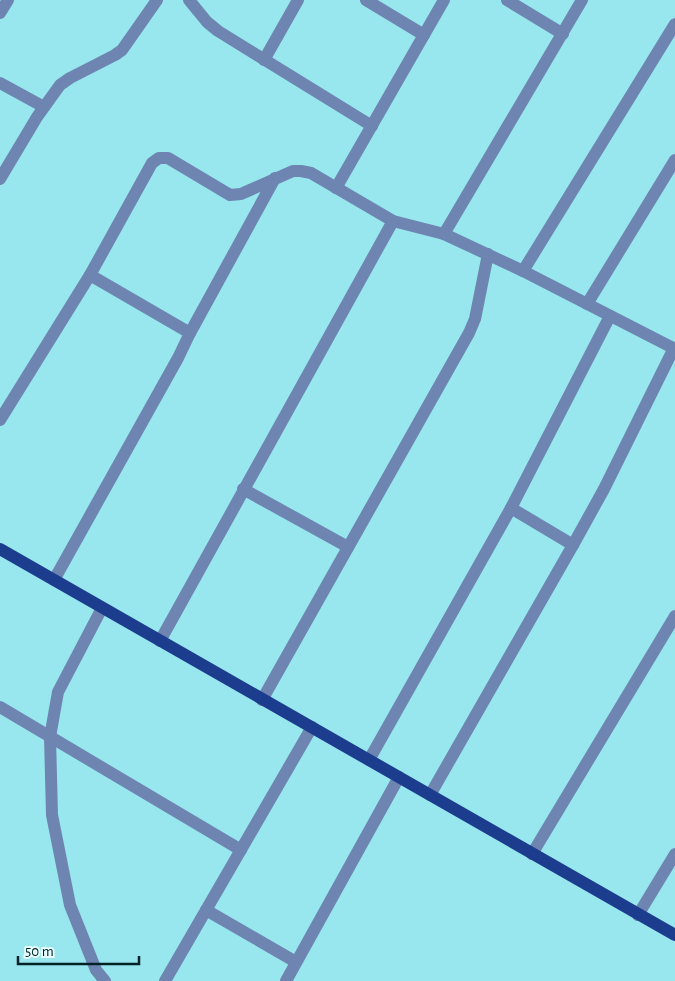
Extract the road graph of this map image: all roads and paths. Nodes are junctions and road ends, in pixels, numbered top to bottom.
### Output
1 (8, 0) edge
2 (157, 0) edge
3 (189, 0) edge
4 (298, 0) edge
5 (366, 0) edge
6 (444, 0) edge
7 (507, 0) edge
8 (582, 0) edge
9 (0, 14) edge
10 (675, 24) edge
11 (563, 34) junction
12 (424, 35) junction
13 (264, 60) junction
14 (0, 83) edge
15 (44, 107) junction
16 (372, 126) junction
17 (675, 160) edge
18 (275, 178) junction
19 (0, 179) edge
20 (336, 188) junction
21 (394, 221) junction
22 (444, 234) junction
23 (488, 254) junction
24 (523, 271) junction
25 (90, 275) junction
26 (587, 304) junction
27 (610, 316) junction
28 (190, 333) junction
29 (675, 348) edge
30 (0, 420) edge
31 (243, 489) junction
32 (511, 508) junction
33 (573, 545) junction
34 (348, 547) junction
35 (0, 549) edge
36 (54, 580) junction
37 (102, 608) junction
38 (675, 616) edge
39 (160, 641) junction
40 (262, 700) junction
41 (0, 707) edge
42 (312, 727) junction
43 (50, 737) junction
44 (369, 760) junction
45 (399, 778) junction
46 (430, 795) junction
47 (241, 850) junction
48 (532, 854) junction
49 (675, 854) edge
50 (206, 910) junction
51 (638, 915) junction
52 (675, 935) edge
53 (296, 962) junction
54 (105, 981) edge
55 (165, 981) edge
56 (286, 981) edge

1 - 9 street
2 - 15 street
3 - 13 street
4 - 13 street
5 - 12 street
6 - 12 street
7 - 11 street
8 - 11 street
10 - 24 street
11 - 22 street
12 - 16 street
13 - 16 street
14 - 15 street
15 - 19 street
16 - 20 street
17 - 26 street
18 - 20 street
18 - 25 street
18 - 28 street
20 - 21 street
21 - 22 street
21 - 31 street
22 - 23 street
23 - 24 street
23 - 34 street
24 - 26 street
25 - 28 street
25 - 30 street
26 - 27 street
27 - 29 street
27 - 32 street
28 - 36 street
29 - 33 street
31 - 34 street
31 - 39 street
32 - 33 street
32 - 44 street
33 - 46 street
34 - 40 street
35 - 36 main road
36 - 37 main road
37 - 39 main road
37 - 43 street
38 - 48 street
39 - 40 main road
40 - 42 main road
41 - 43 street
42 - 44 main road
42 - 47 street
43 - 47 street
43 - 54 street
44 - 45 main road
45 - 46 main road
45 - 53 street
46 - 48 main road
47 - 50 street
48 - 51 main road
49 - 51 street
50 - 53 street
50 - 55 street
51 - 52 main road
53 - 56 street

